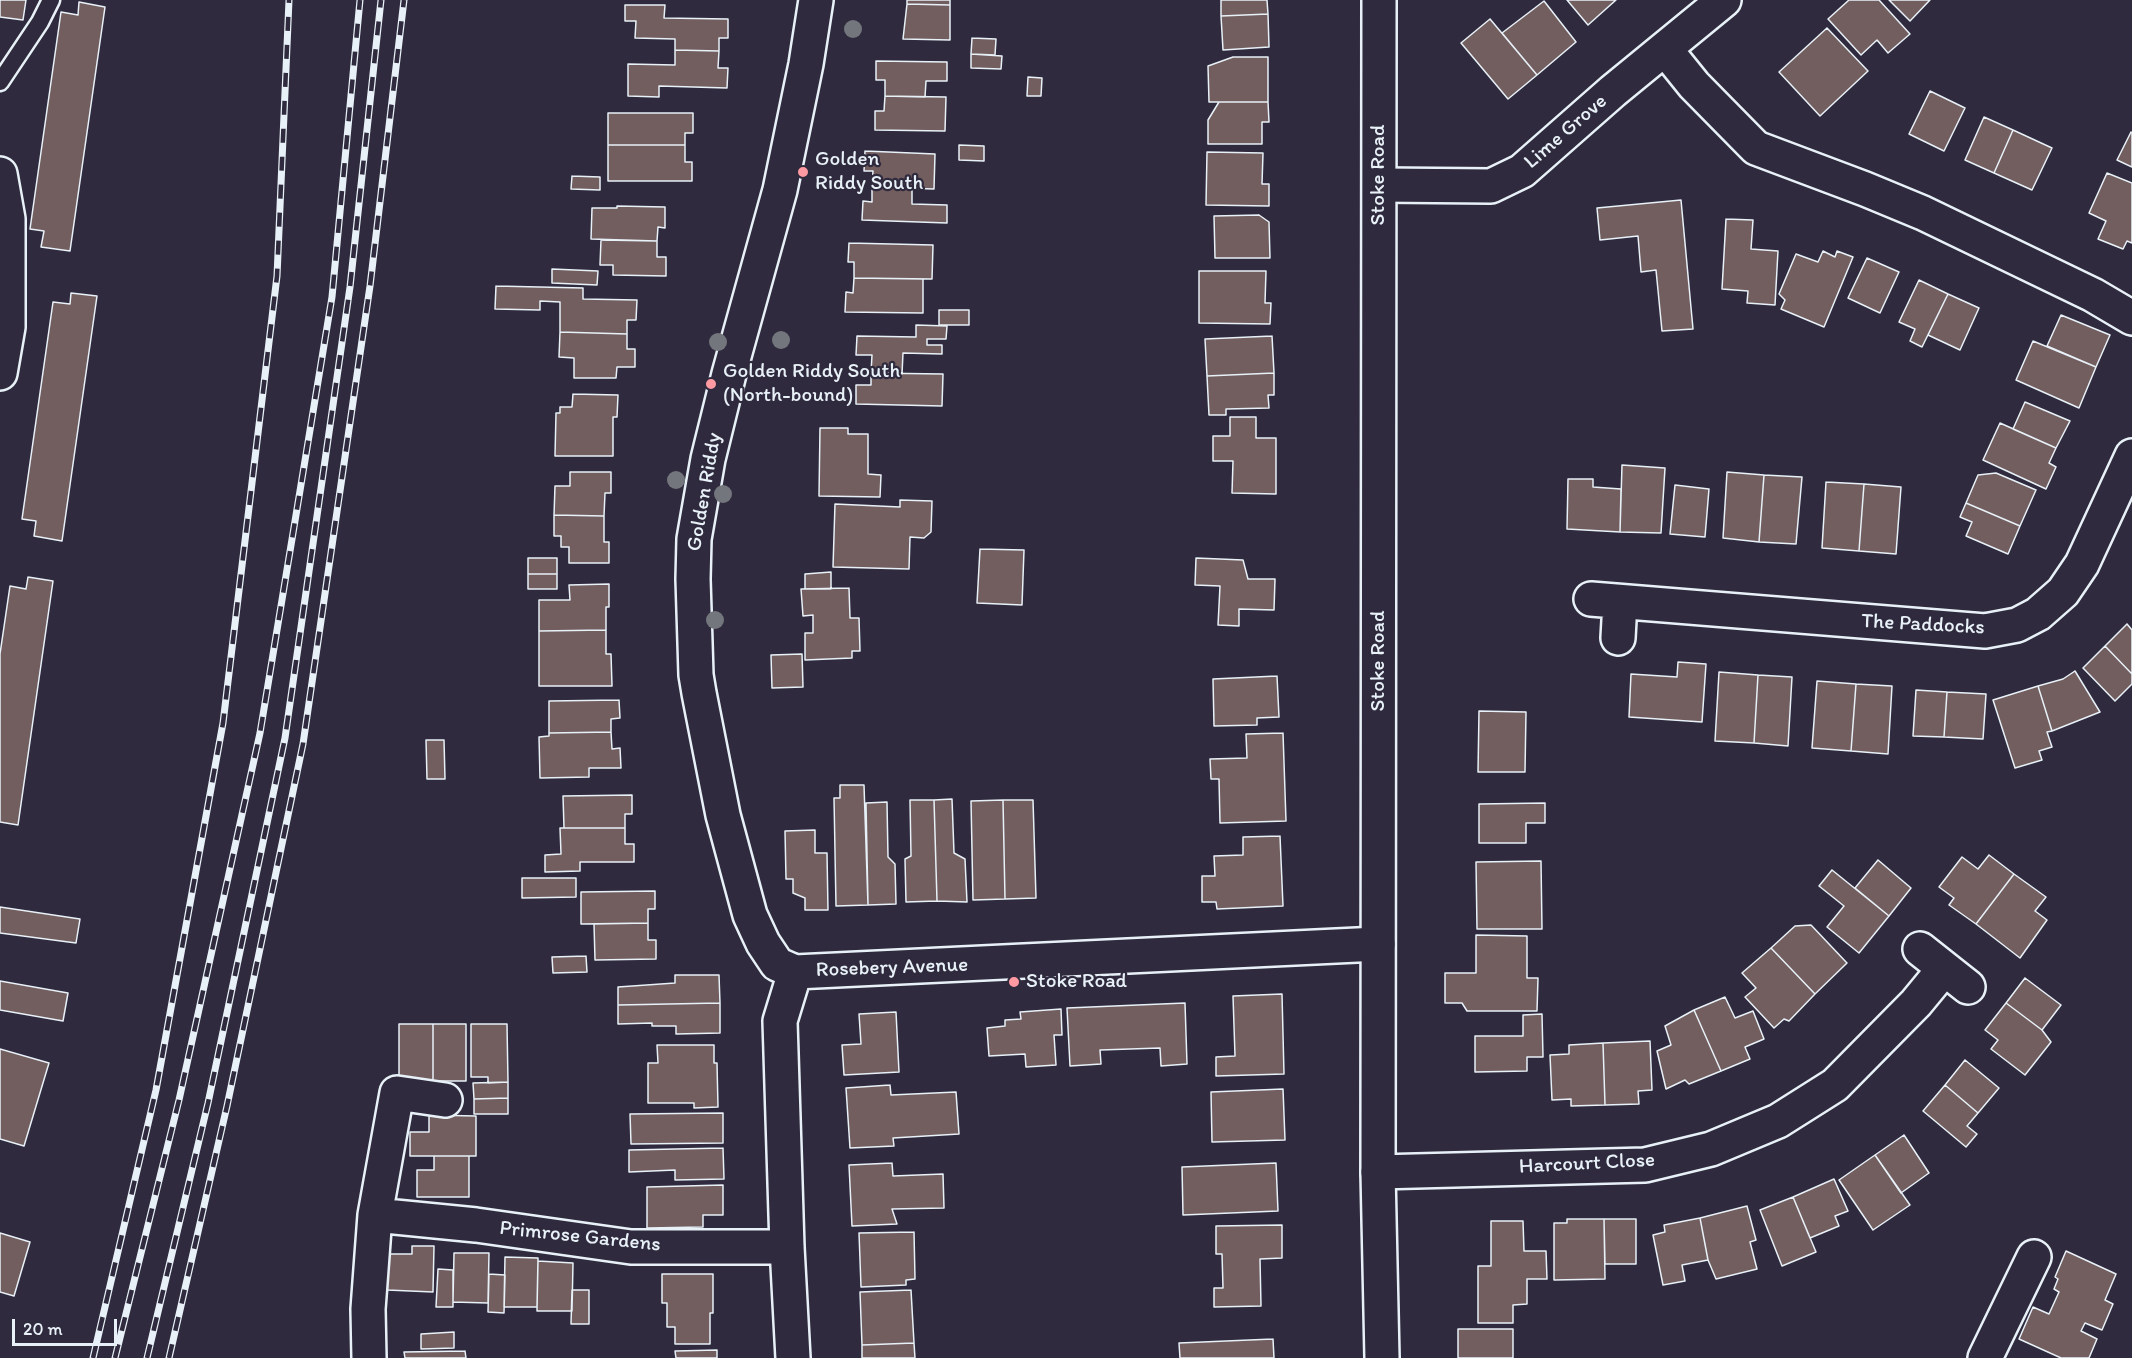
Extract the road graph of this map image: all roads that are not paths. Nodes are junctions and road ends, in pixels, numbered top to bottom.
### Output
1 (51, 0) edge
2 (816, 0) edge
3 (1379, 0) edge
4 (1724, 0) edge
5 (1665, 49) junction
6 (0, 82) edge
7 (0, 174) edge
8 (1380, 185) junction
9 (2132, 318) edge
10 (0, 373) edge
11 (2132, 456) edge
12 (1618, 638) dead end
13 (1378, 944) junction
14 (1944, 968) dead end
15 (795, 972) junction
16 (445, 1101) dead end
17 (1378, 1172) junction
18 (375, 1215) junction
19 (787, 1247) junction
20 (2034, 1257) dead end
21 (369, 1358) edge
22 (793, 1358) edge
23 (1382, 1358) edge
24 (1985, 1358) edge

1 - 6 lane
2 - 15 street, Golden Riddy
3 - 8 street, Stoke Road
4 - 5 street, Lime Grove
5 - 8 street, Lime Grove
5 - 9 street
7 - 10 street
8 - 13 street, Stoke Road
11 - 12 street, The Paddocks
13 - 15 street, Rosebery Avenue
13 - 17 street, Stoke Road
14 - 17 street, Harcourt Close
15 - 19 street, Rosebery Avenue
16 - 18 street
17 - 23 street, Stoke Road
18 - 19 street, Primrose Gardens
18 - 21 street
19 - 22 street, Rosebery Avenue
20 - 24 street

